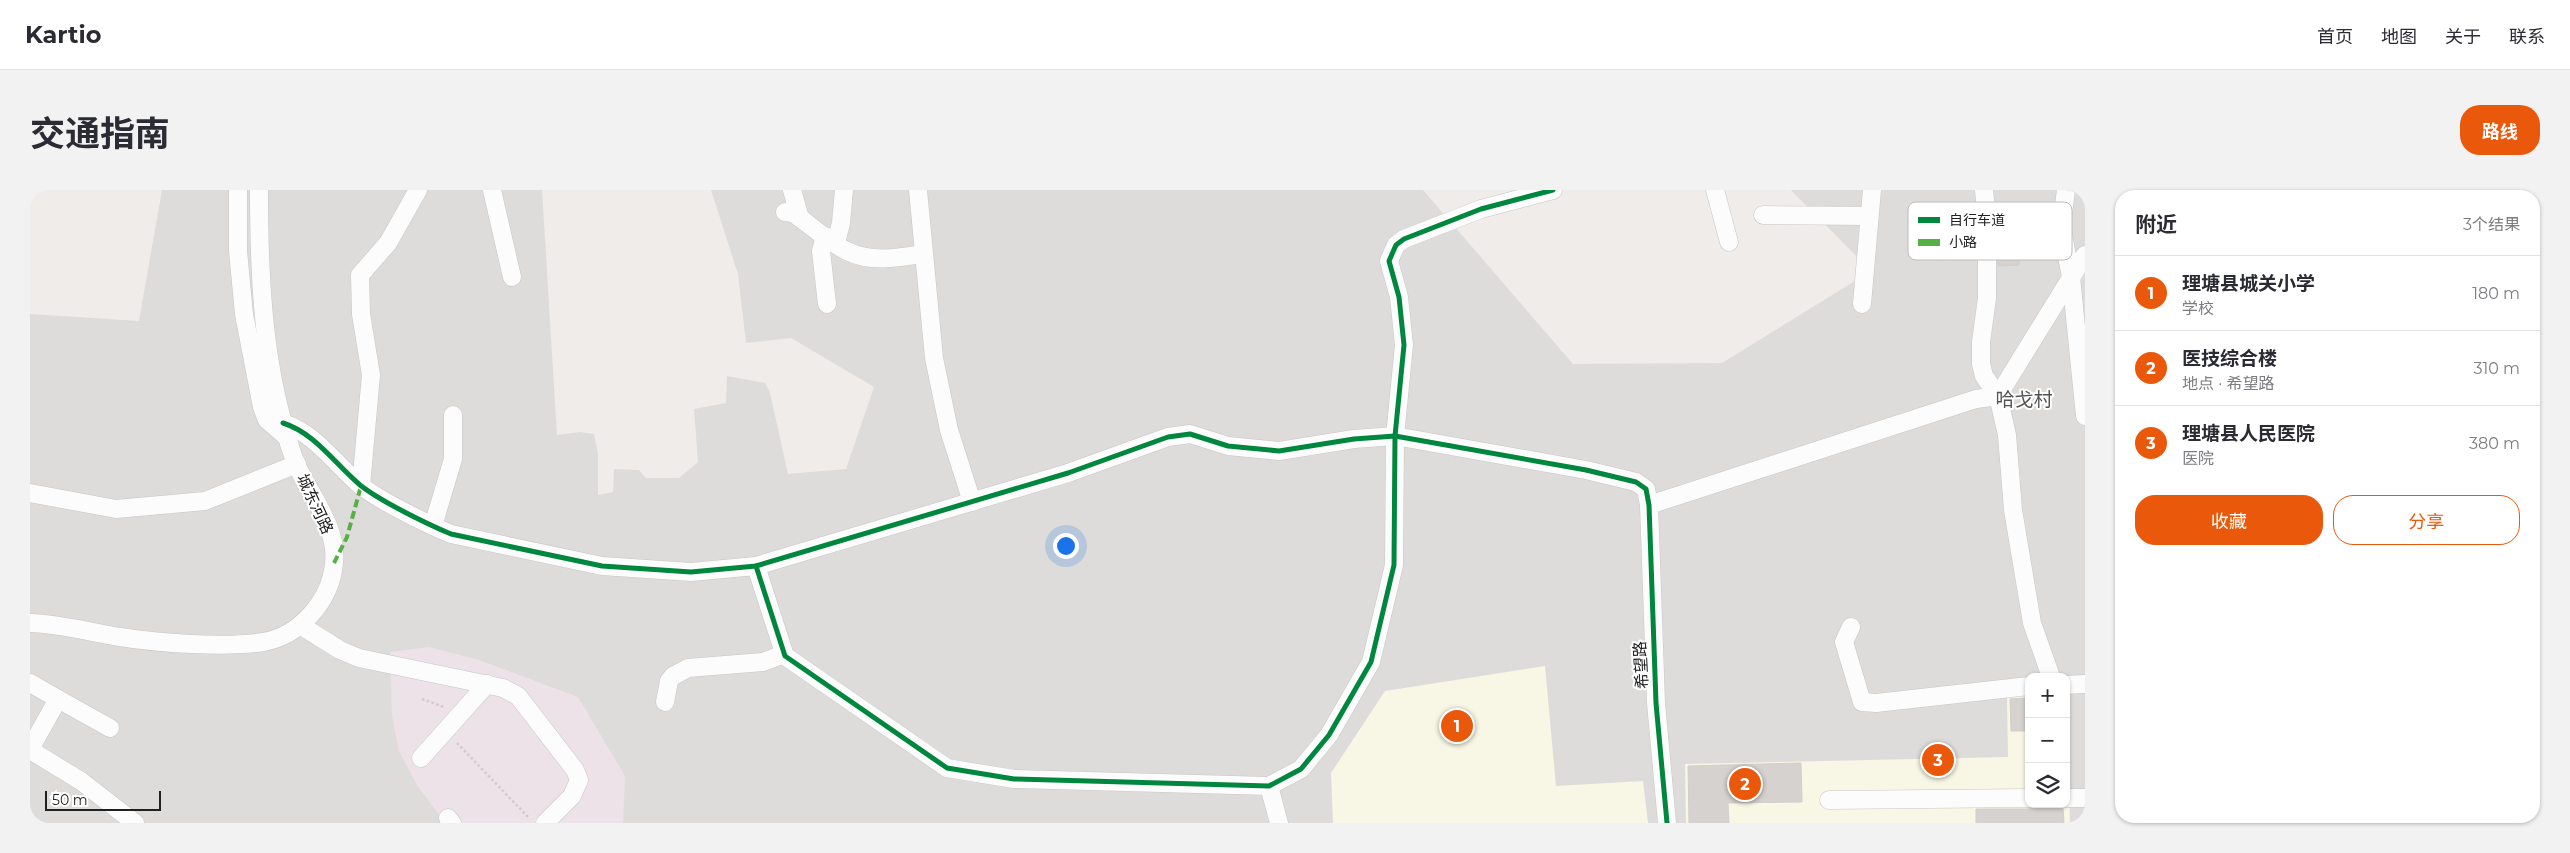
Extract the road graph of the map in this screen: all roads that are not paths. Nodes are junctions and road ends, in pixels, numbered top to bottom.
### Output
1 (238, 190) edge
2 (259, 190) edge
3 (418, 190) edge
4 (492, 190) edge
5 (792, 190) edge
6 (844, 190) edge
7 (918, 190) edge
8 (1553, 190) edge
9 (1716, 190) edge
10 (1872, 190) edge
11 (1764, 215) dead end
12 (1869, 216) junction
13 (830, 239) junction
14 (1730, 242) dead end
15 (923, 254) junction
16 (2085, 255) edge
17 (1987, 260) edge
18 (2068, 260) edge
19 (512, 277) dead end
20 (2071, 278) junction
21 (827, 304) dead end
22 (1862, 304) dead end
23 (1998, 396) junction
24 (453, 415) dead end
25 (2085, 416) edge
26 (286, 431) junction
27 (1395, 436) junction
28 (297, 464) junction
29 (361, 486) junction
30 (30, 493) edge
31 (972, 502) junction
32 (1649, 505) junction
33 (433, 526) junction
34 (756, 566) junction
35 (30, 623) edge
36 (300, 625) junction
37 (1851, 627) dead end
38 (784, 654) junction
39 (2050, 673) edge
40 (30, 683) edge
41 (487, 684) junction
42 (2085, 684) edge
43 (2070, 685) edge
44 (2025, 686) edge
45 (58, 699) junction
46 (665, 702) dead end
47 (110, 728) dead end
48 (30, 750) edge
49 (421, 758) dead end
50 (1269, 786) junction
51 (2025, 798) edge
52 (2070, 798) edge
53 (2085, 798) edge
54 (1829, 800) dead end
55 (135, 823) edge
56 (545, 823) edge
57 (1279, 823) edge
58 (1667, 823) edge

1 - 26 street
2 - 26 street, 城东河路
3 - 29 street
4 - 19 street
5 - 13 street
6 - 13 street
7 - 15 street
8 - 27 street
9 - 14 street
10 - 12 street
11 - 12 street
12 - 22 street
13 - 15 street
13 - 21 street
15 - 31 street
16 - 20 street
17 - 23 street
18 - 20 street
20 - 23 street
20 - 25 street
23 - 32 street
23 - 39 street
24 - 33 street
26 - 28 street, 城东河路
26 - 29 street
27 - 31 street
27 - 32 street
27 - 50 street
28 - 30 street
28 - 36 street, 城东河路
29 - 33 street
31 - 34 street
32 - 58 street, 希望路
33 - 34 street
34 - 38 street
35 - 36 street, 城东河路
36 - 41 street
37 - 44 street
38 - 46 street
38 - 50 street
40 - 45 street
41 - 49 street
41 - 56 street
42 - 43 street
45 - 47 street
45 - 48 street
48 - 55 street
50 - 57 street
51 - 54 street
52 - 53 street

